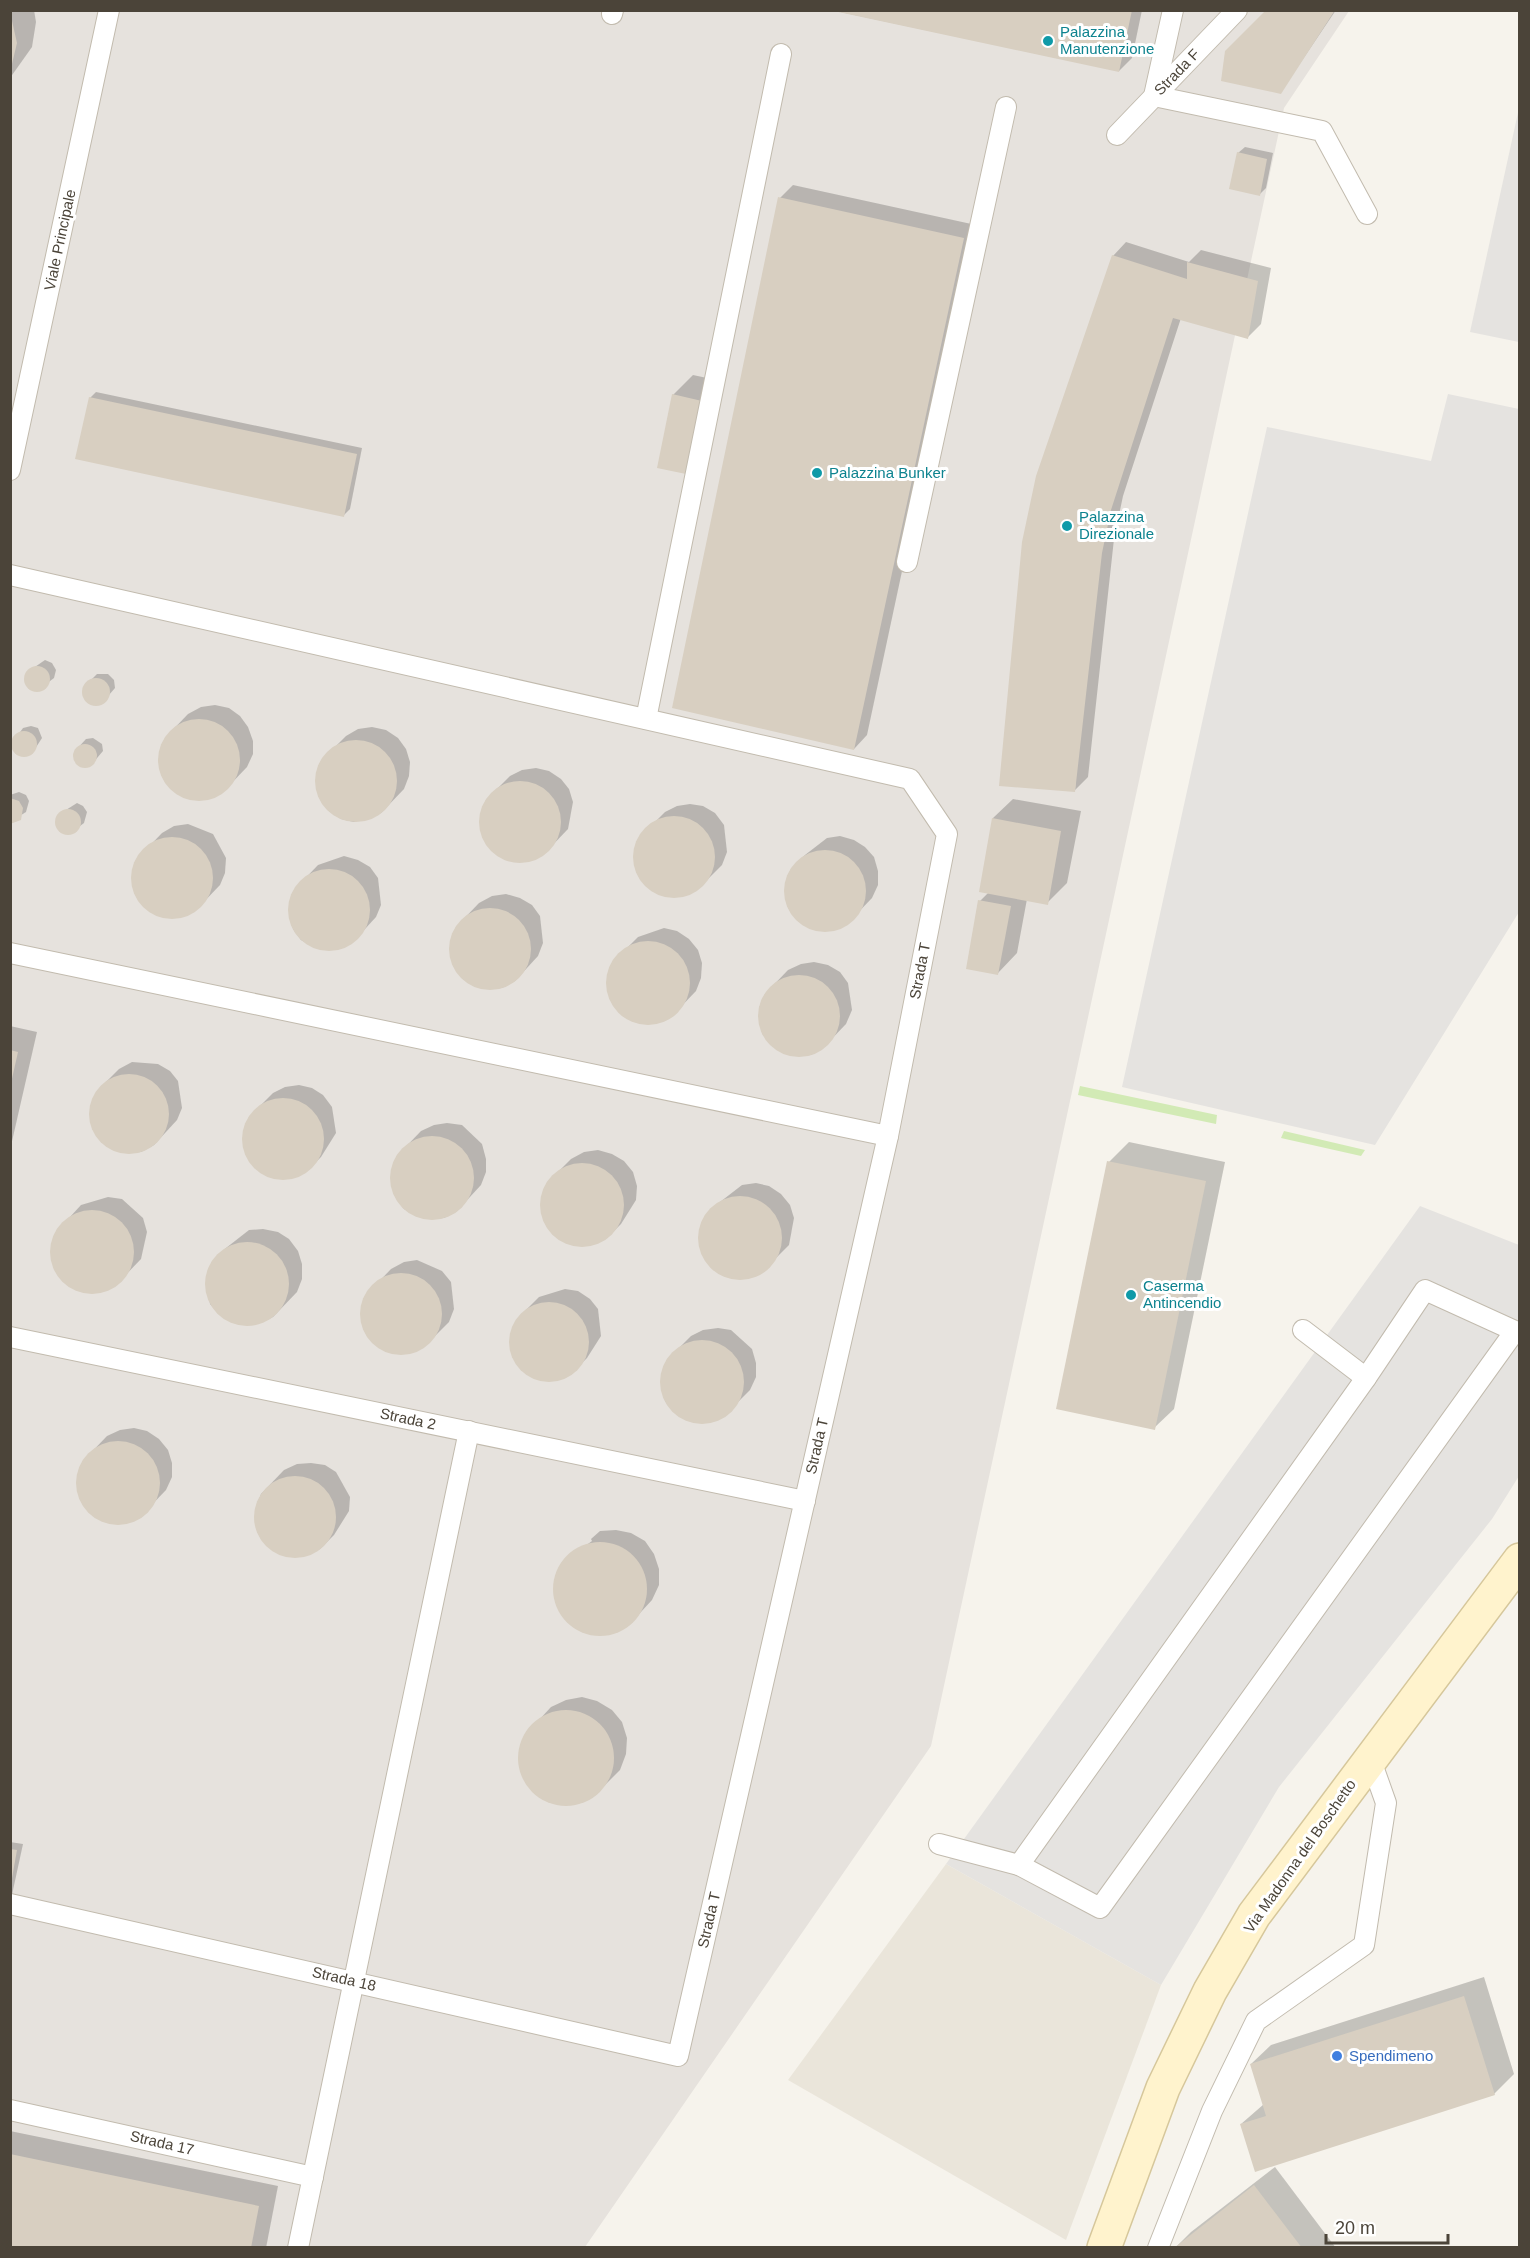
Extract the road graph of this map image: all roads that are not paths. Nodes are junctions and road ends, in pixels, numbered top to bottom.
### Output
1 (109, 10) edge
2 (1173, 10) edge
3 (1237, 10) edge
4 (781, 54) dead end
5 (1154, 96) junction
6 (1006, 107) dead end
7 (1117, 135) dead end
8 (1368, 214) dead end
9 (10, 470) edge
10 (907, 562) dead end
11 (10, 575) edge
12 (646, 720) junction
13 (10, 953) edge
14 (888, 1136) junction
15 (1304, 1330) dead end
16 (10, 1337) edge
17 (1366, 1378) junction
18 (469, 1431) junction
19 (805, 1500) junction
20 (1520, 1560) edge
21 (1370, 1758) junction
22 (939, 1844) dead end
23 (1019, 1865) junction
24 (10, 1904) edge
25 (354, 1981) junction
26 (678, 2056) joint
27 (10, 2110) edge
28 (313, 2177) junction
29 (298, 2247) edge
30 (1104, 2247) edge
31 (1158, 2247) edge

1 - 9 lane, Viale Principale
2 - 5 lane
3 - 5 lane, Strada F
4 - 12 lane
5 - 7 lane, Strada F
5 - 8 lane
6 - 10 lane
11 - 12 lane
12 - 14 lane, Strada T
13 - 14 lane
14 - 19 lane, Strada T
15 - 17 lane
16 - 18 lane, Strada 2
17 - 23 lane
17 - 23 lane
18 - 19 lane, Strada 2
18 - 25 lane
19 - 26 lane, Strada T
20 - 21 main road, Via Madonna del Boschetto
21 - 30 main road, Via Madonna del Boschetto
21 - 31 lane
22 - 23 lane
24 - 25 lane, Strada 18
25 - 26 lane, Strada 18
25 - 28 lane
27 - 28 lane, Strada 17
28 - 29 lane

